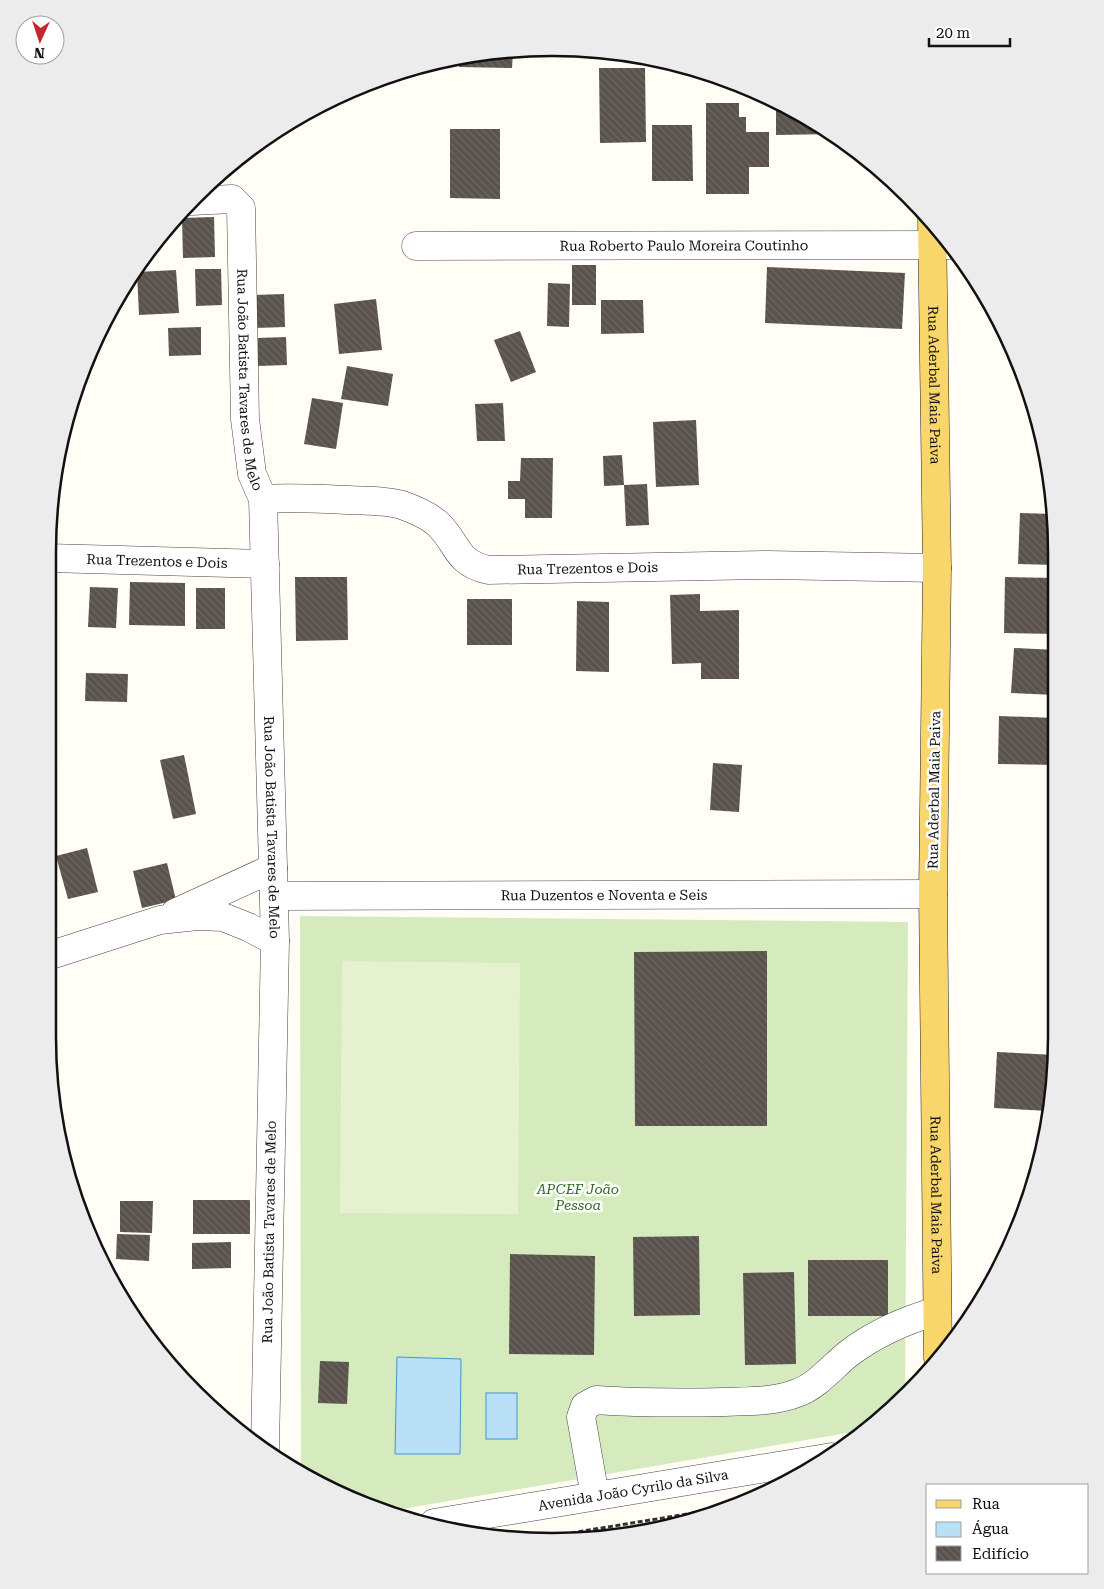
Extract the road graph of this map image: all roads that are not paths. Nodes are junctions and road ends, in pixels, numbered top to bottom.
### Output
1 (202, 200) edge
2 (935, 237) edge
3 (939, 242) edge
4 (416, 246) dead end
5 (263, 499) junction
6 (56, 558) edge
7 (265, 564) junction
8 (937, 568) junction
9 (273, 868) junction
10 (933, 894) junction
11 (274, 896) junction
12 (160, 920) junction
13 (275, 941) junction
14 (56, 953) edge
15 (937, 1311) junction
16 (938, 1348) edge
17 (265, 1441) edge
18 (810, 1460) edge
19 (595, 1496) junction
20 (446, 1521) edge

1 - 5 street, Rua João Batista Tavares de Melo
2 - 4 street, Rua Roberto Paulo Moreira Coutinho
3 - 8 main road, Rua Aderbal Maia Paiva
5 - 7 street, Rua João Batista Tavares de Melo
5 - 8 street, Rua Trezentos e Dois
6 - 7 street, Rua Trezentos e Dois
7 - 9 street, Rua João Batista Tavares de Melo
8 - 10 main road, Rua Aderbal Maia Paiva
9 - 11 street, Rua João Batista Tavares de Melo
9 - 12 street
10 - 11 street, Rua Duzentos e Noventa e Seis
10 - 15 main road, Rua Aderbal Maia Paiva
11 - 13 street, Rua João Batista Tavares de Melo
12 - 13 street
12 - 14 street
13 - 17 street, Rua João Batista Tavares de Melo
15 - 16 main road, Rua Aderbal Maia Paiva
15 - 19 street
18 - 19 street, Avenida João Cyrilo da Silva
19 - 20 street, Avenida João Cyrilo da Silva

